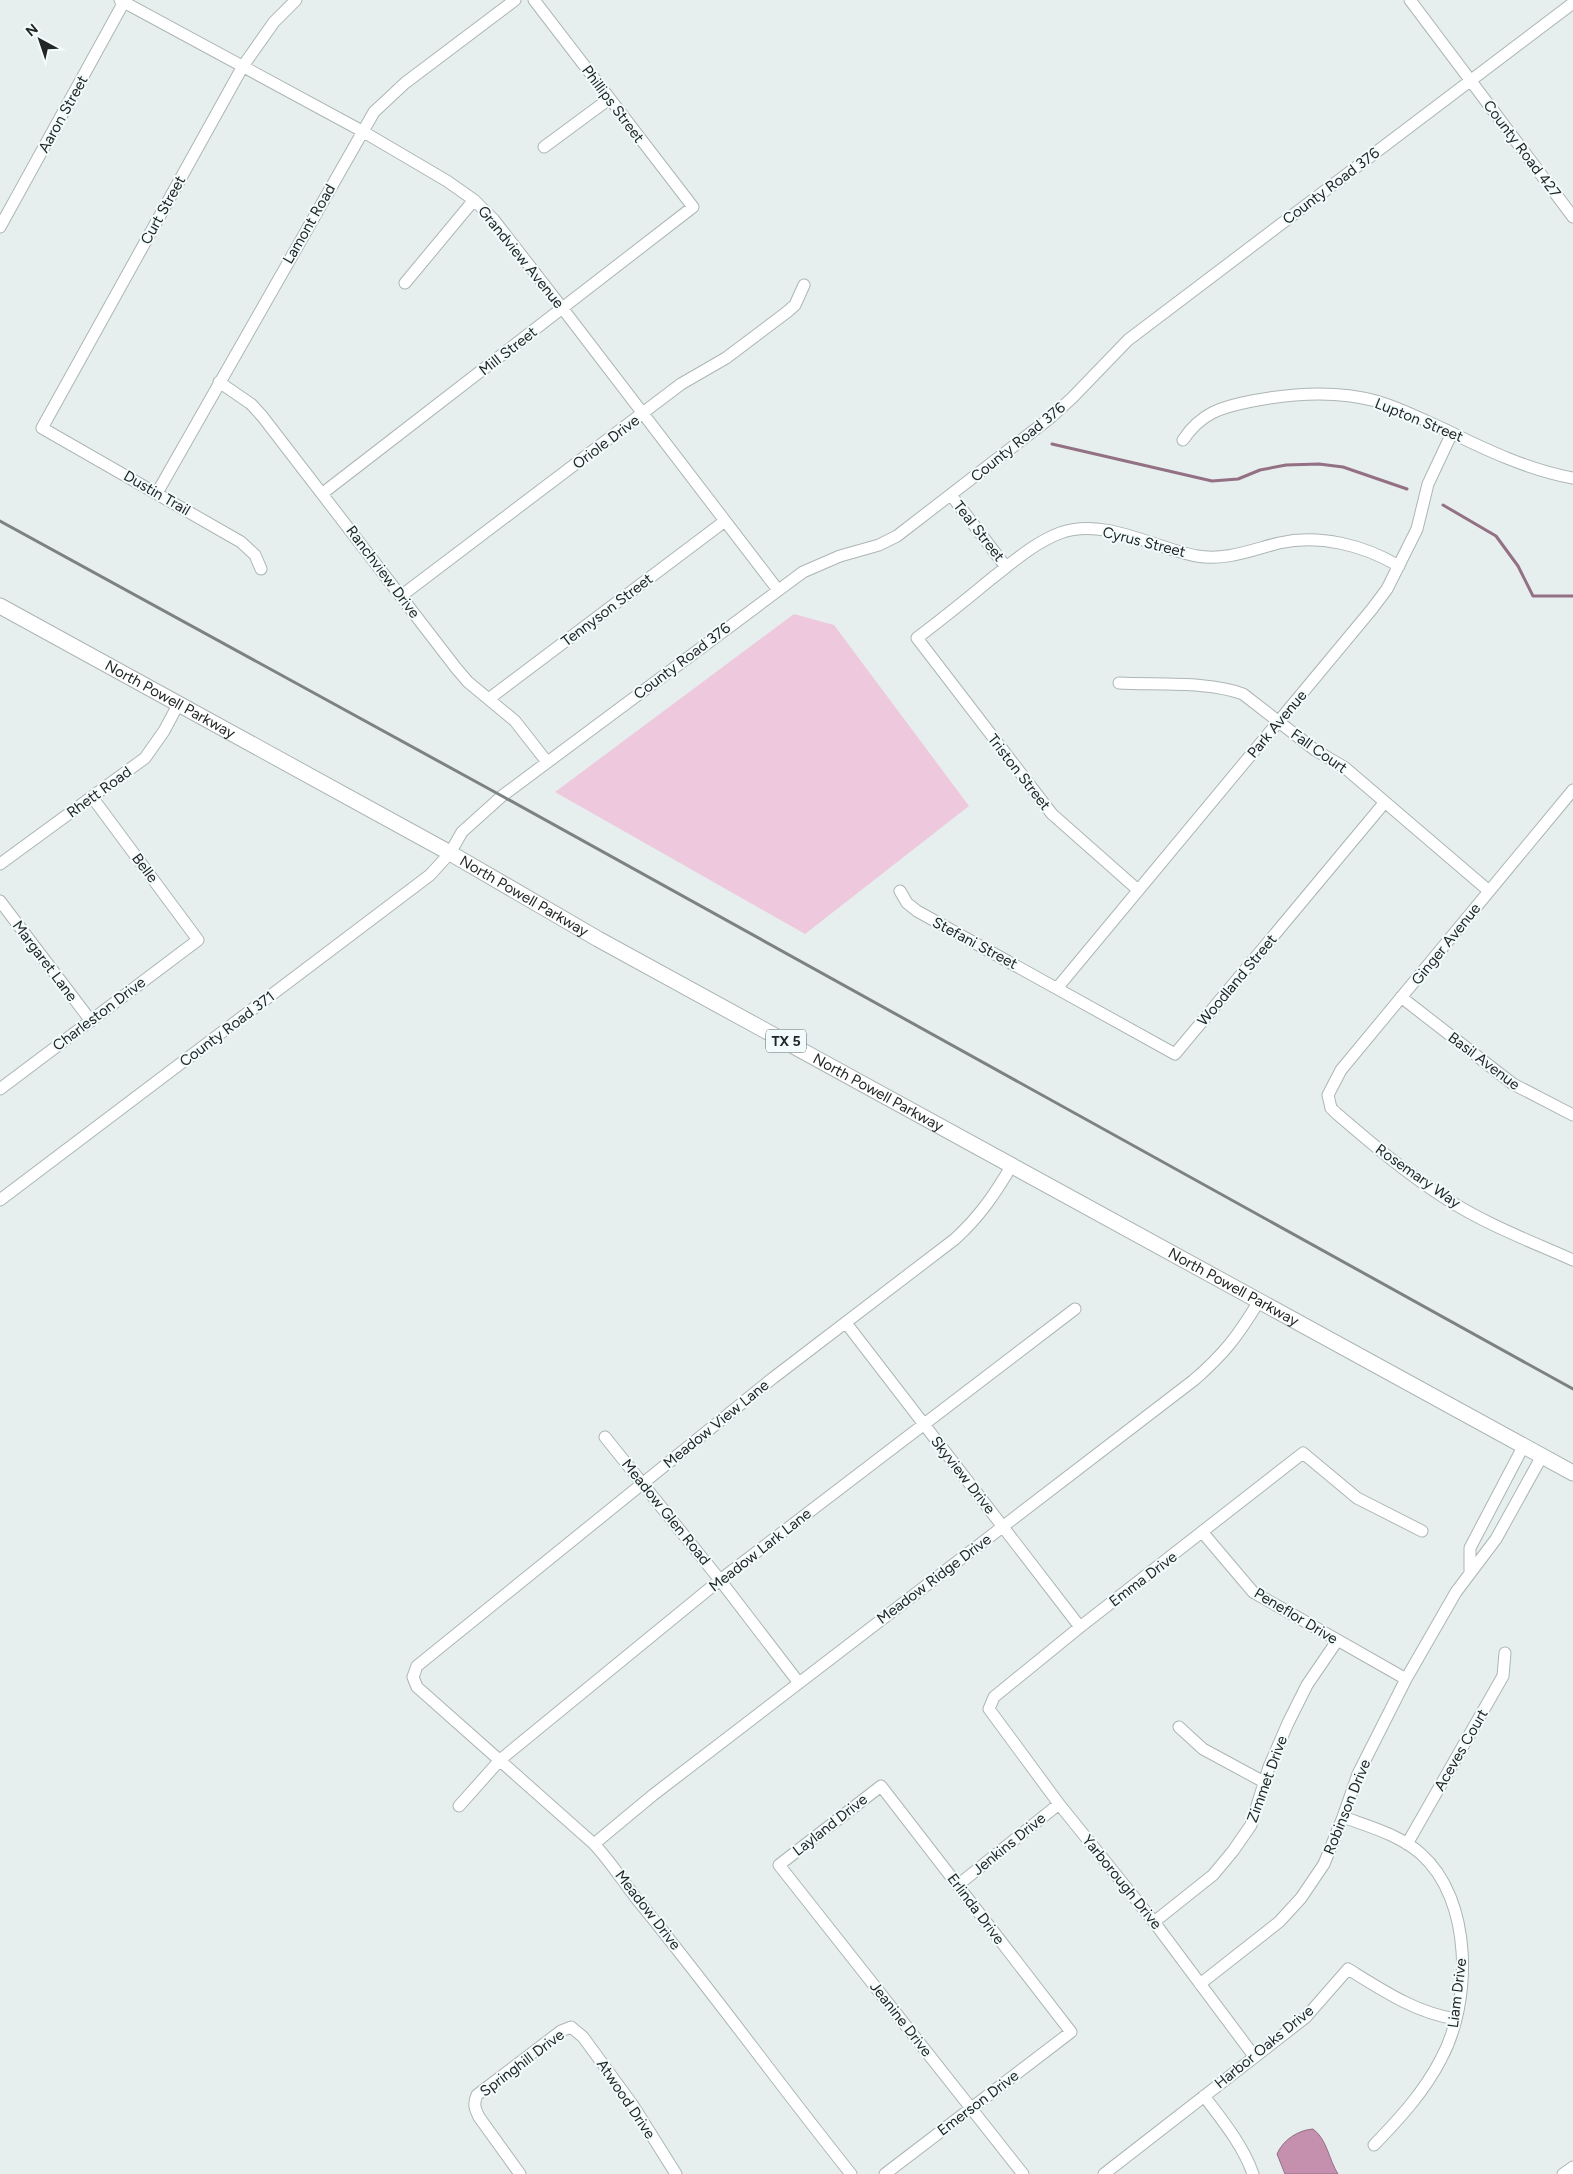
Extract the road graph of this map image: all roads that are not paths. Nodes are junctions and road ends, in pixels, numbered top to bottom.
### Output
1 (296, 0) edge
2 (515, 0) edge
3 (534, 0) edge
4 (1410, 0) edge
5 (123, 1) edge
6 (1573, 3) edge
7 (243, 66) junction
8 (1470, 81) junction
9 (609, 99) junction
10 (362, 131) junction
11 (544, 147) dead end
12 (474, 200) junction
13 (692, 207) joint
14 (1573, 217) edge
15 (0, 227) edge
16 (405, 283) dead end
17 (804, 284) dead end
18 (563, 308) junction
19 (219, 382) junction
20 (644, 413) junction
21 (42, 428) joint
22 (1452, 433) junction
23 (1183, 440) dead end
24 (1573, 478) edge
25 (157, 493) junction
26 (323, 493) junction
27 (951, 495) junction
28 (725, 521) junction
29 (1399, 566) junction
30 (1006, 567) junction
31 (262, 569) dead end
32 (778, 590) junction
33 (401, 596) junction
34 (0, 606) edge
35 (917, 638) joint
36 (1120, 683) dead end
37 (490, 698) junction
38 (179, 703) junction
39 (1279, 722) junction
40 (547, 762) junction
41 (1573, 790) edge
42 (92, 797) junction
43 (1385, 802) junction
44 (450, 853) junction
45 (0, 864) edge
46 (1138, 890) junction
47 (900, 891) dead end
48 (1489, 891) junction
49 (0, 901) edge
50 (198, 940) joint
51 (1058, 987) junction
52 (1402, 997) junction
53 (90, 1021) junction
54 (0, 1089) edge
55 (1328, 1102) joint
56 (1573, 1115) edge
57 (1012, 1165) junction
58 (0, 1200) edge
59 (1573, 1260) edge
60 (1259, 1301) junction
61 (1075, 1309) dead end
62 (846, 1322) junction
63 (923, 1425) junction
64 (605, 1437) dead end
65 (1524, 1445) junction
66 (1542, 1456) junction
67 (1573, 1473) edge
68 (643, 1483) junction
69 (1003, 1526) junction
70 (1422, 1531) dead end
71 (1203, 1533) junction
72 (1470, 1572) junction
73 (720, 1580) junction
74 (1080, 1627) junction
75 (1337, 1641) junction
76 (1505, 1653) dead end
77 (413, 1677) joint
78 (1406, 1679) junction
79 (799, 1683) junction
80 (989, 1709) joint
81 (1179, 1727) dead end
82 (500, 1760) junction
83 (1264, 1782) junction
84 (881, 1786) joint
85 (1059, 1804) junction
86 (459, 1806) dead end
87 (1343, 1817) junction
88 (594, 1844) junction
89 (1407, 1844) junction
90 (779, 1865) joint
91 (958, 1885) junction
92 (1154, 1922) junction
93 (1200, 1984) junction
94 (1456, 2019) junction
95 (571, 2028) joint
96 (1070, 2032) joint
97 (1254, 2056) junction
98 (1204, 2096) junction
99 (972, 2109) junction
100 (1374, 2144) dead end
101 (1573, 2167) edge
102 (520, 2174) edge
103 (676, 2174) edge
104 (851, 2174) edge
105 (885, 2174) edge
106 (1023, 2174) edge
107 (1104, 2174) edge
108 (1253, 2174) edge
109 (1564, 2174) edge

1 - 7 street, Curt Street
2 - 10 street, Lamont Road
3 - 9 street, Phillips Street
4 - 8 street, County Road 427
5 - 7 street, Grandview Avenue
5 - 15 street, Aaron Street
6 - 8 street, County Road 376
7 - 10 street, Grandview Avenue
7 - 21 street, Curt Street
8 - 14 street, County Road 427
8 - 27 street, County Road 376
9 - 11 street
9 - 13 street, Phillips Street
10 - 12 street, Grandview Avenue
10 - 19 street, Lamont Road
12 - 16 street
12 - 18 street, Grandview Avenue
13 - 18 street, Mill Street
17 - 20 street, Oriole Drive
18 - 20 street, Grandview Avenue
18 - 26 street, Mill Street
19 - 25 street, Lamont Road
19 - 26 street, Ranchview Drive
20 - 28 street, Grandview Avenue
20 - 33 street, Oriole Drive
21 - 25 street, Dustin Trail
22 - 23 street, Lupton Street
22 - 24 street, Lupton Street
22 - 29 street, Park Avenue
25 - 31 street, Dustin Trail
26 - 33 street, Ranchview Drive
27 - 30 street, Teal Street
27 - 32 street, County Road 376
28 - 32 street, Grandview Avenue
28 - 37 street, Tennyson Street
29 - 30 street, Cyrus Street
29 - 39 street, Park Avenue
30 - 35 street, Cyrus Street
32 - 40 street, County Road 376
33 - 37 street, Ranchview Drive
34 - 38 main road, North Powell Parkway / TX 5
35 - 46 street, Triston Street
36 - 39 street, Fall Court
37 - 40 street, Ranchview Drive
38 - 42 street, Rhett Road
38 - 44 main road, North Powell Parkway / TX 5
39 - 43 street, Fall Court
39 - 46 street, Park Avenue
40 - 44 street, County Road 376
41 - 48 street, Ginger Avenue
42 - 45 street, Rhett Road
42 - 50 street, Belle
43 - 48 street, Fall Court
43 - 51 street, Woodland Street
44 - 57 main road, North Powell Parkway / TX 5
44 - 58 street, County Road 371
46 - 51 street, Park Avenue
47 - 51 street, Stefani Street
48 - 52 street, Ginger Avenue
49 - 53 street, Margaret Lane
50 - 53 street, Charleston Drive
52 - 55 street, Ginger Avenue
52 - 56 street, Basil Avenue
53 - 54 street, Charleston Drive
55 - 59 street, Rosemary Way
57 - 60 main road, North Powell Parkway / TX 5
57 - 62 street, Meadow View Lane
60 - 65 main road, North Powell Parkway / TX 5
60 - 69 street, Meadow Ridge Drive
61 - 63 street, Meadow Lark Lane
62 - 63 street, Skyview Drive
62 - 68 street, Meadow View Lane
63 - 69 street, Skyview Drive
63 - 73 street, Meadow Lark Lane
64 - 68 street, Meadow Glen Road
65 - 66 main road, North Powell Parkway / TX 5
65 - 72 street
66 - 67 main road, North Powell Parkway / TX 5
66 - 72 street, Robinson Drive
68 - 73 street, Meadow Glen Road
68 - 77 street, Meadow View Lane
69 - 74 street, Skyview Drive
69 - 79 street, Meadow Ridge Drive
70 - 71 street, Emma Drive
71 - 74 street, Emma Drive
71 - 75 street, Peneflor Drive
72 - 78 street, Robinson Drive
73 - 79 street, Meadow Glen Road
73 - 82 street, Meadow Lark Lane
74 - 80 street, Emma Drive
75 - 78 street, Peneflor Drive
75 - 83 street, Zimmet Drive
76 - 89 street, Aceves Court
77 - 82 street, Meadow Drive
78 - 87 street, Robinson Drive
79 - 88 street, Meadow Ridge Drive
80 - 85 street, Yarborough Drive
81 - 83 street
82 - 86 street, Meadow Lark Lane
82 - 88 street, Meadow Drive
83 - 92 street, Zimmet Drive
84 - 90 street, Layland Drive
84 - 91 street, Erlinda Drive
85 - 91 street, Jenkins Drive
85 - 92 street, Yarborough Drive
87 - 89 street, Liam Drive
87 - 93 street, Robinson Drive
88 - 104 street, Meadow Drive
89 - 94 street, Liam Drive
90 - 99 street, Jeanine Drive
91 - 96 street, Erlinda Drive
92 - 93 street, Yarborough Drive
93 - 97 street, Yarborough Drive
94 - 97 street, Harbor Oaks Drive
94 - 100 street, Liam Drive
95 - 102 street, Springhill Drive
95 - 103 street, Atwood Drive
96 - 99 street, Emerson Drive
97 - 98 street, Harbor Oaks Drive
98 - 107 street, Harbor Oaks Drive
98 - 108 street
99 - 105 street, Emerson Drive
99 - 106 street, Jeanine Drive
101 - 109 street

